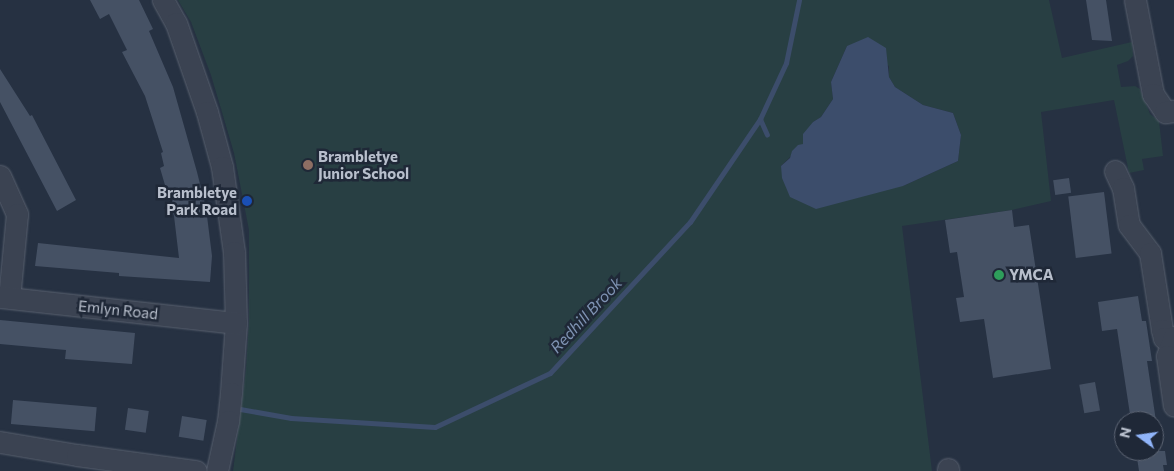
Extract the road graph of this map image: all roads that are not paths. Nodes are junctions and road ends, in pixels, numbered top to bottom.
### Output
1 (163, 0) edge
2 (1135, 0) edge
3 (1174, 111) edge
4 (1116, 171) dead end
5 (0, 176) edge
6 (4, 298) edge
7 (236, 323) junction
8 (1172, 340) edge
9 (1174, 406) edge
10 (0, 442) edge
11 (196, 471) edge
12 (218, 471) edge

1 - 7 street
2 - 3 street
4 - 8 street
5 - 6 street
6 - 7 street, Emlyn Road
7 - 12 street
8 - 9 street
10 - 11 street

